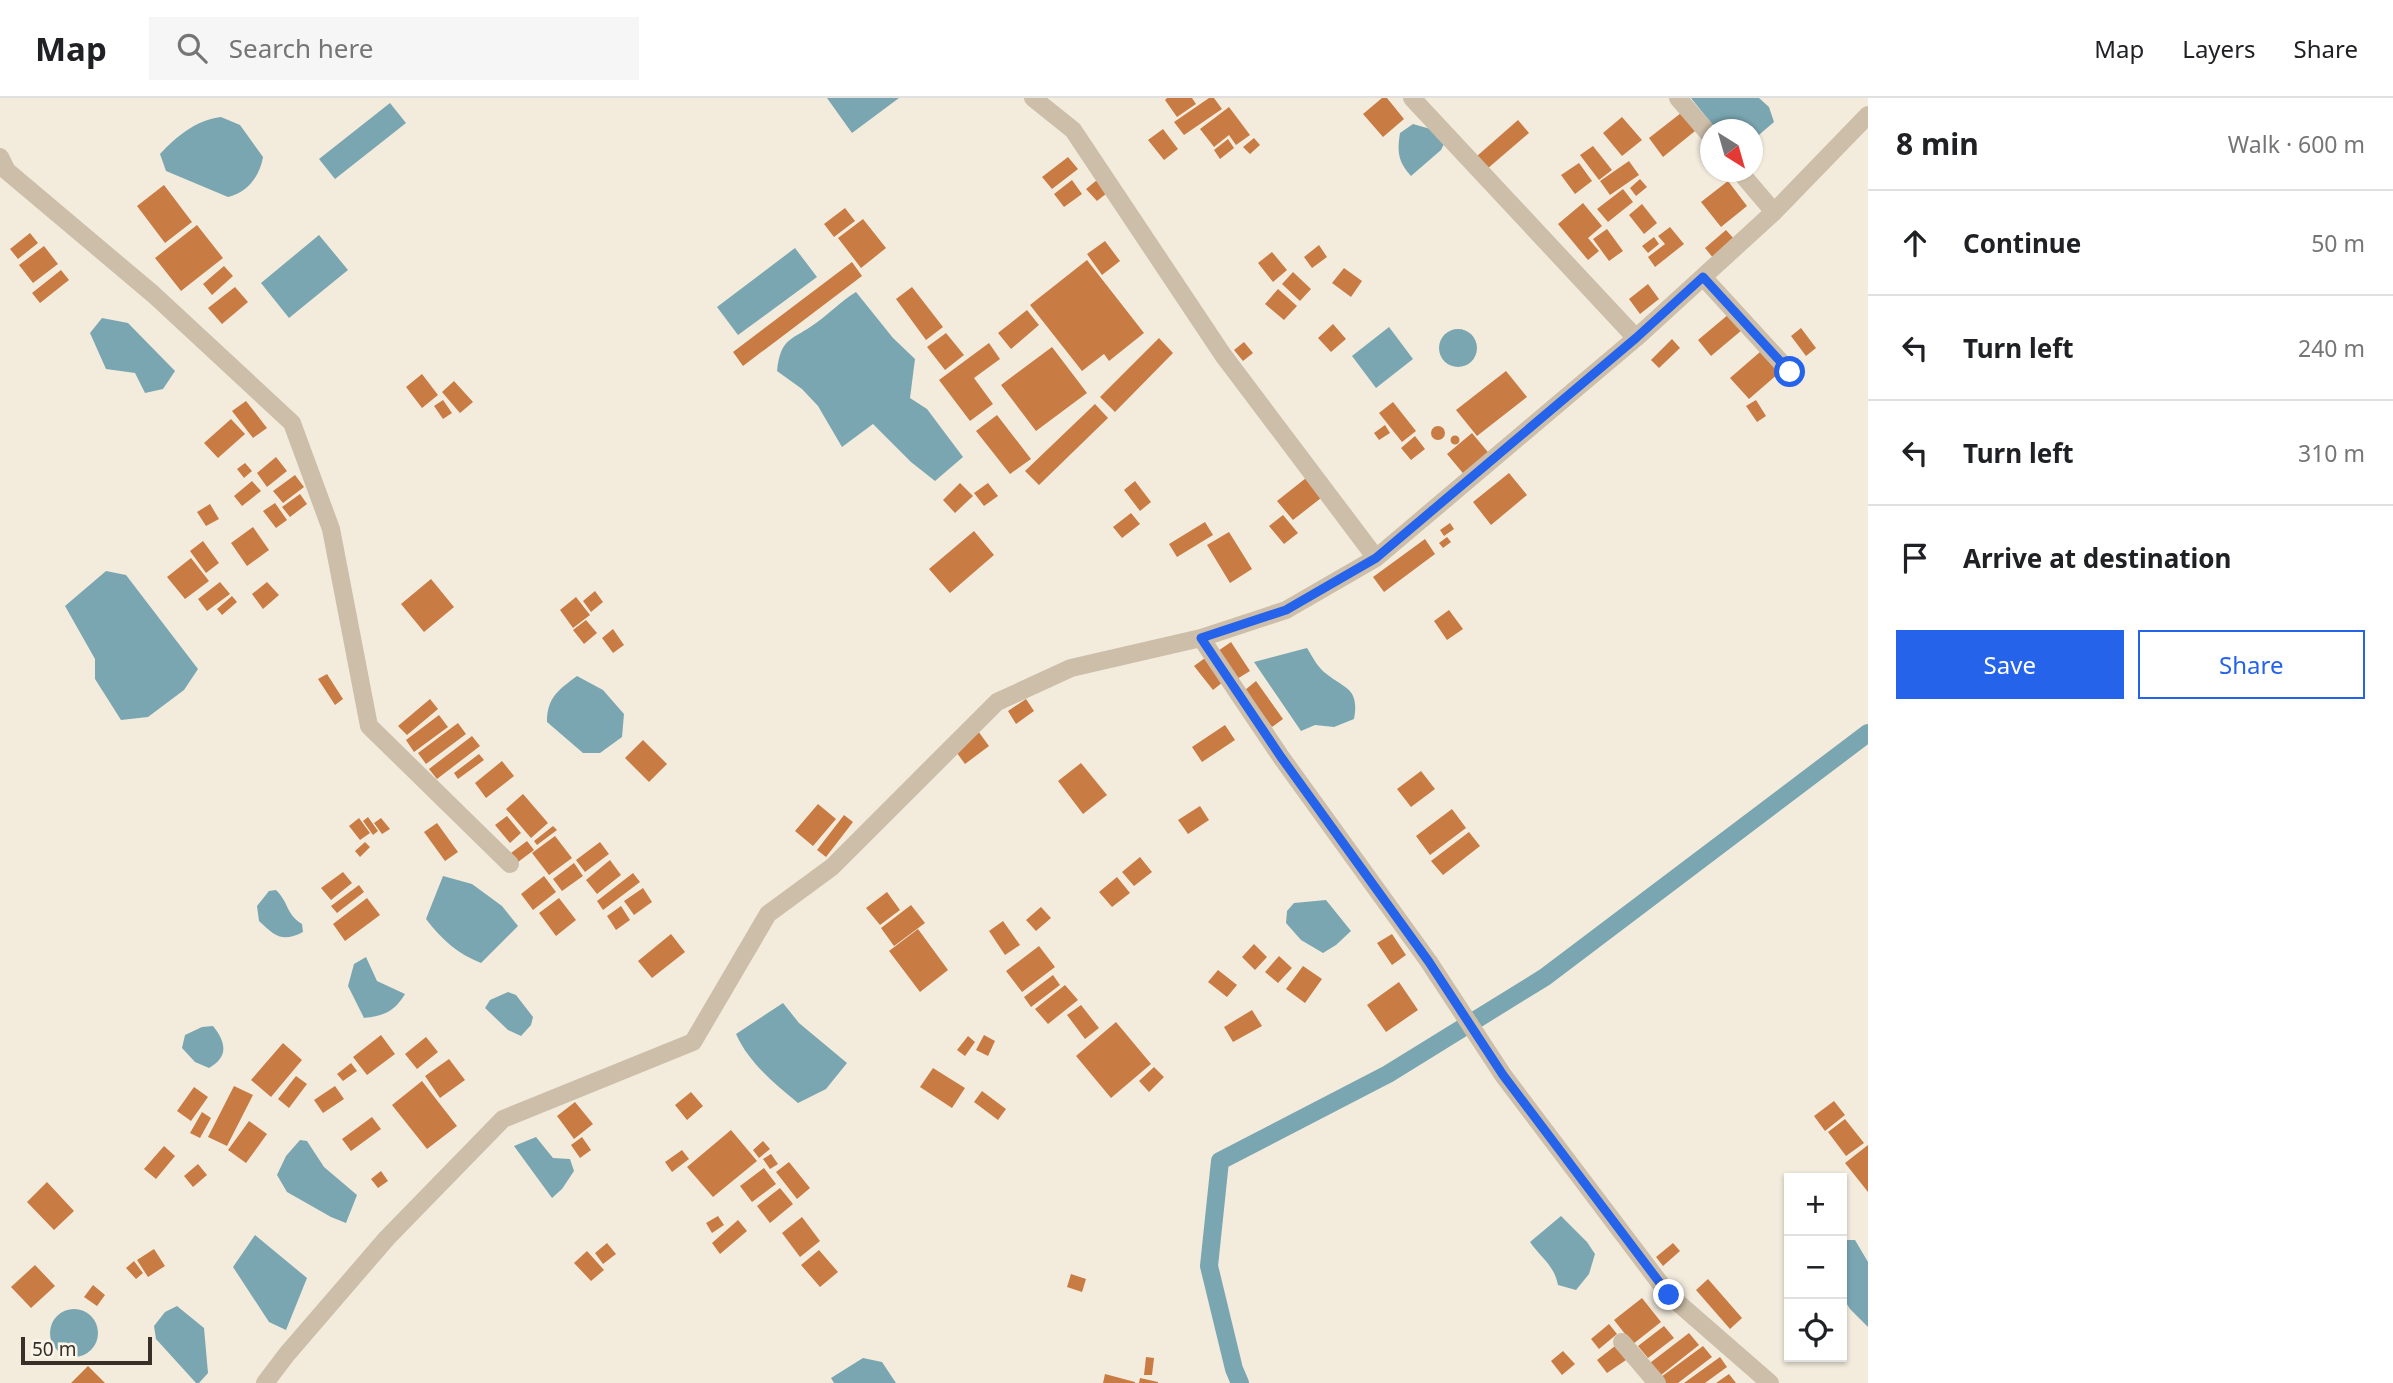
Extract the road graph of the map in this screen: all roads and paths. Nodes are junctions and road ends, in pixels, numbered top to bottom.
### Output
1 (1033, 98) edge
2 (1412, 98) edge
3 (1678, 98) edge
4 (1868, 115) edge
5 (1700, 123) edge
6 (0, 157) edge
7 (1748, 182) edge
8 (1774, 212) junction
9 (1703, 277) junction
10 (1636, 338) junction
11 (1790, 372) dead end
12 (1376, 558) junction
13 (1201, 638) junction
14 (510, 864) dead end
15 (1622, 1342) dead end
16 (265, 1383) edge
17 (1657, 1383) edge
18 (1770, 1383) edge

1 - 12 street
2 - 10 street
3 - 5 street
4 - 8 street
6 - 14 street
7 - 8 street
8 - 9 street
9 - 10 street
9 - 11 street
10 - 12 street
12 - 13 street
13 - 16 street
13 - 18 street
15 - 17 street

